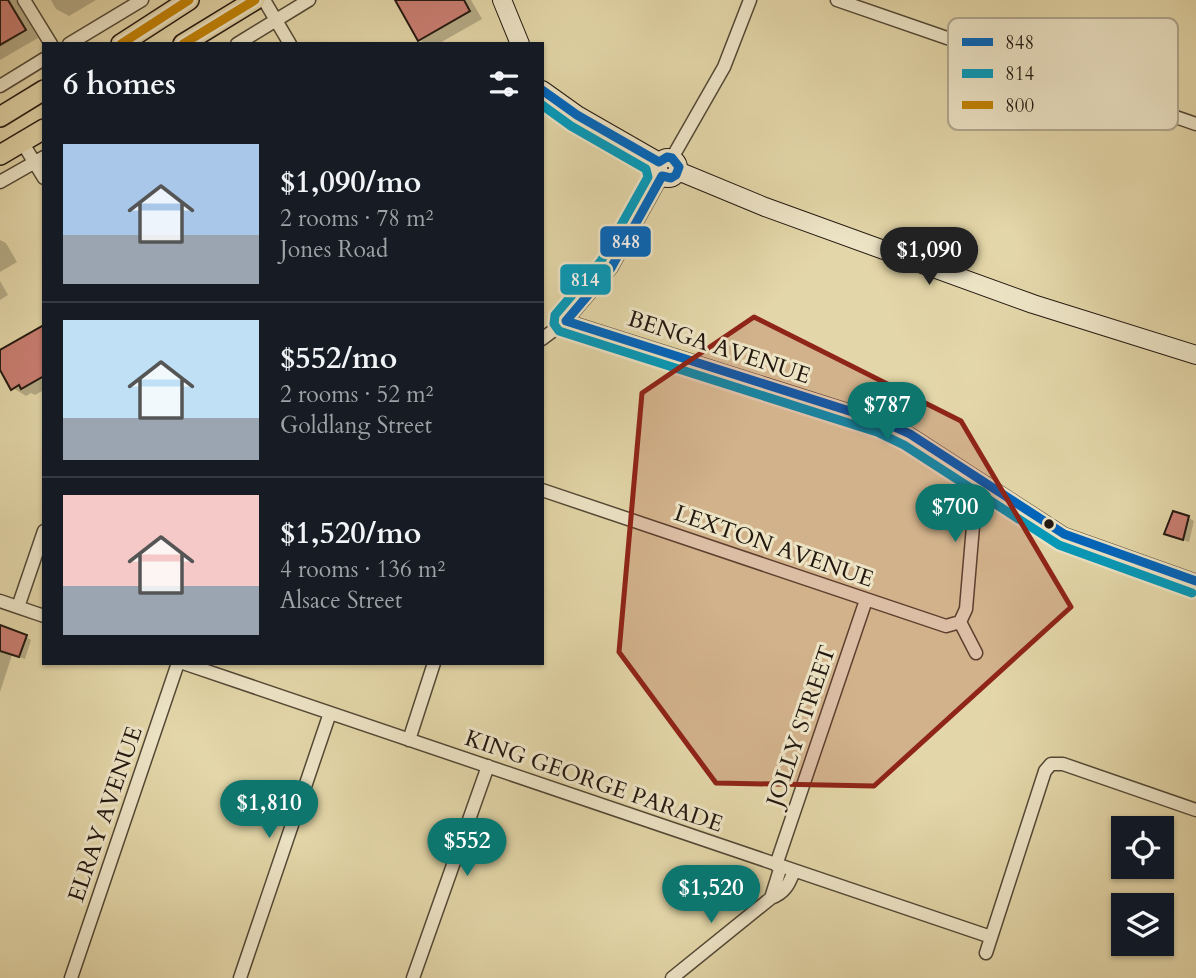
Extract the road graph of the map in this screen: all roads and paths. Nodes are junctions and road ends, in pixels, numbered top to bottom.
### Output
1 (24, 0) edge
2 (142, 0) edge
3 (189, 0) edge
4 (255, 0) edge
5 (264, 0) edge
6 (309, 0) edge
7 (502, 0) edge
8 (750, 0) edge
9 (837, 0) edge
10 (276, 21) junction
11 (948, 38) edge
12 (50, 42) edge
13 (72, 42) edge
14 (124, 42) edge
15 (186, 42) edge
16 (240, 42) edge
17 (289, 42) edge
18 (519, 42) edge
19 (42, 60) edge
20 (0, 86) edge
21 (42, 91) edge
22 (544, 91) edge
23 (0, 117) edge
24 (1178, 118) edge
25 (1196, 124) edge
26 (42, 130) edge
27 (22, 142) junction
28 (0, 155) edge
29 (39, 159) edge
30 (668, 167) junction
31 (0, 182) edge
32 (566, 321) junction
33 (544, 338) edge
34 (1196, 355) edge
35 (986, 483) junction
36 (544, 491) edge
37 (42, 537) edge
38 (1196, 581) edge
39 (866, 600) junction
40 (0, 601) edge
41 (18, 607) junction
42 (42, 615) edge
43 (960, 622) junction
44 (976, 653) dead end
45 (180, 665) edge
46 (187, 665) edge
47 (433, 665) edge
48 (330, 713) junction
49 (409, 740) junction
50 (488, 766) junction
51 (1196, 810) edge
52 (779, 866) junction
53 (794, 871) junction
54 (771, 898) junction
55 (991, 937) junction
56 (986, 953) dead end
57 (71, 978) edge
58 (240, 978) edge
59 (414, 978) edge
60 (672, 978) edge

1 - 12 street
2 - 13 street
3 - 14 highway
4 - 15 highway
5 - 10 street
6 - 10 street
7 - 18 main road
8 - 30 street
9 - 11 street
10 - 16 street
10 - 17 street
19 - 20 street
21 - 23 highway
22 - 30 main road
24 - 25 street
26 - 27 highway
27 - 28 highway
27 - 29 street
29 - 31 street
30 - 32 street
30 - 34 main road
32 - 33 street
32 - 35 street, BENGA AVENUE
35 - 38 street, BENGA AVENUE
35 - 43 street
36 - 39 street, LEXTON AVENUE
37 - 41 street
39 - 43 street, LEXTON AVENUE
39 - 52 street, JOLLY STREET
40 - 41 street
41 - 42 street
43 - 44 street
45 - 57 street, ELRAY AVENUE
46 - 48 street, KING GEORGE PARADE
47 - 49 street
48 - 49 street, KING GEORGE PARADE
48 - 58 street
49 - 50 street, KING GEORGE PARADE
50 - 52 street, KING GEORGE PARADE
50 - 59 street
51 - 55 street
52 - 53 street, KING GEORGE PARADE
52 - 54 street, JOLLY STREET
53 - 54 street
53 - 55 street, KING GEORGE PARADE
54 - 60 street
55 - 56 street

